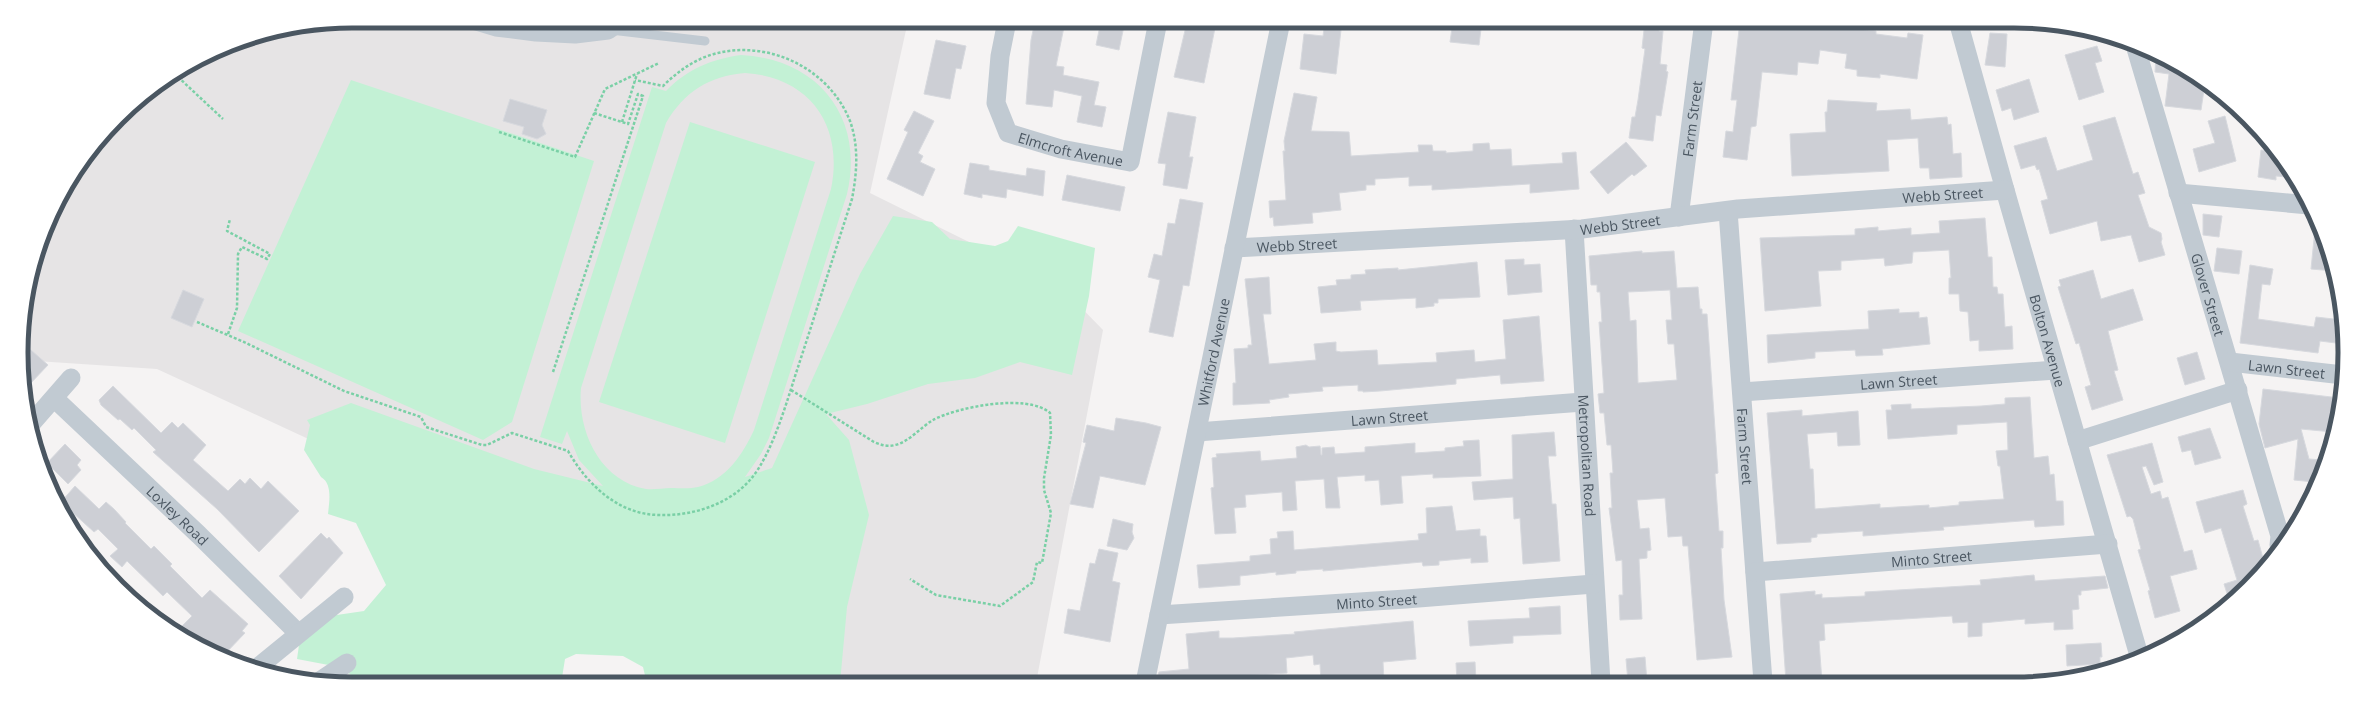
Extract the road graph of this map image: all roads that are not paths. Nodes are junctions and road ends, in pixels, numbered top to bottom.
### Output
1 (504, 28) edge
2 (596, 28) edge
3 (632, 28) edge
4 (1006, 28) edge
5 (1157, 28) edge
6 (1279, 28) edge
7 (1703, 28) edge
8 (1960, 28) edge
9 (705, 41) dead end
10 (2137, 53) edge
11 (2005, 190) junction
12 (2178, 193) junction
13 (2303, 204) edge
14 (1728, 211) junction
15 (1679, 217) junction
16 (1574, 229) junction
17 (1234, 248) junction
18 (2230, 362) junction
19 (2056, 370) junction
20 (2337, 374) edge
21 (71, 378) dead end
22 (2238, 390) junction
23 (1742, 392) junction
24 (55, 399) junction
25 (1583, 402) junction
26 (35, 420) edge
27 (1197, 432) junction
28 (2077, 441) junction
29 (2281, 536) edge
30 (2108, 544) junction
31 (1755, 572) junction
32 (1594, 584) junction
33 (344, 598) dead end
34 (1159, 615) junction
35 (298, 633) junction
36 (2138, 652) edge
37 (347, 663) dead end
38 (262, 664) edge
39 (328, 676) edge
40 (1146, 677) edge
41 (1601, 677) edge
42 (1763, 677) edge

1 - 2 street
3 - 9 lane
4 - 5 street, Elmcroft Avenue
6 - 17 street, Whitford Avenue
7 - 15 street, Farm Street
8 - 11 street, Bolton Avenue
10 - 12 street, Glover Street
11 - 14 street, Webb Street
11 - 19 street, Bolton Avenue
12 - 13 street
12 - 18 street, Glover Street
14 - 15 street, Webb Street
14 - 23 street, Farm Street
15 - 16 street, Webb Street
16 - 17 street, Webb Street
16 - 25 street, Metropolitan Road
17 - 27 street, Whitford Avenue
18 - 20 street, Lawn Street
18 - 22 street, Glover Street
19 - 23 street, Lawn Street
19 - 28 street, Bolton Avenue
21 - 24 street
22 - 28 street, Lawn Street
22 - 29 street, Glover Street
23 - 31 street, Farm Street
24 - 26 street
24 - 35 street, Loxley Road
25 - 27 street, Lawn Street
25 - 32 street, Metropolitan Road
27 - 34 street, Whitford Avenue
28 - 30 street, Bolton Avenue
30 - 31 street, Minto Street
30 - 36 street, Bolton Avenue
31 - 42 street, Farm Street
32 - 34 street, Minto Street
32 - 41 street, Metropolitan Road
33 - 35 street
34 - 40 street, Whitford Avenue
35 - 38 street
37 - 39 street

